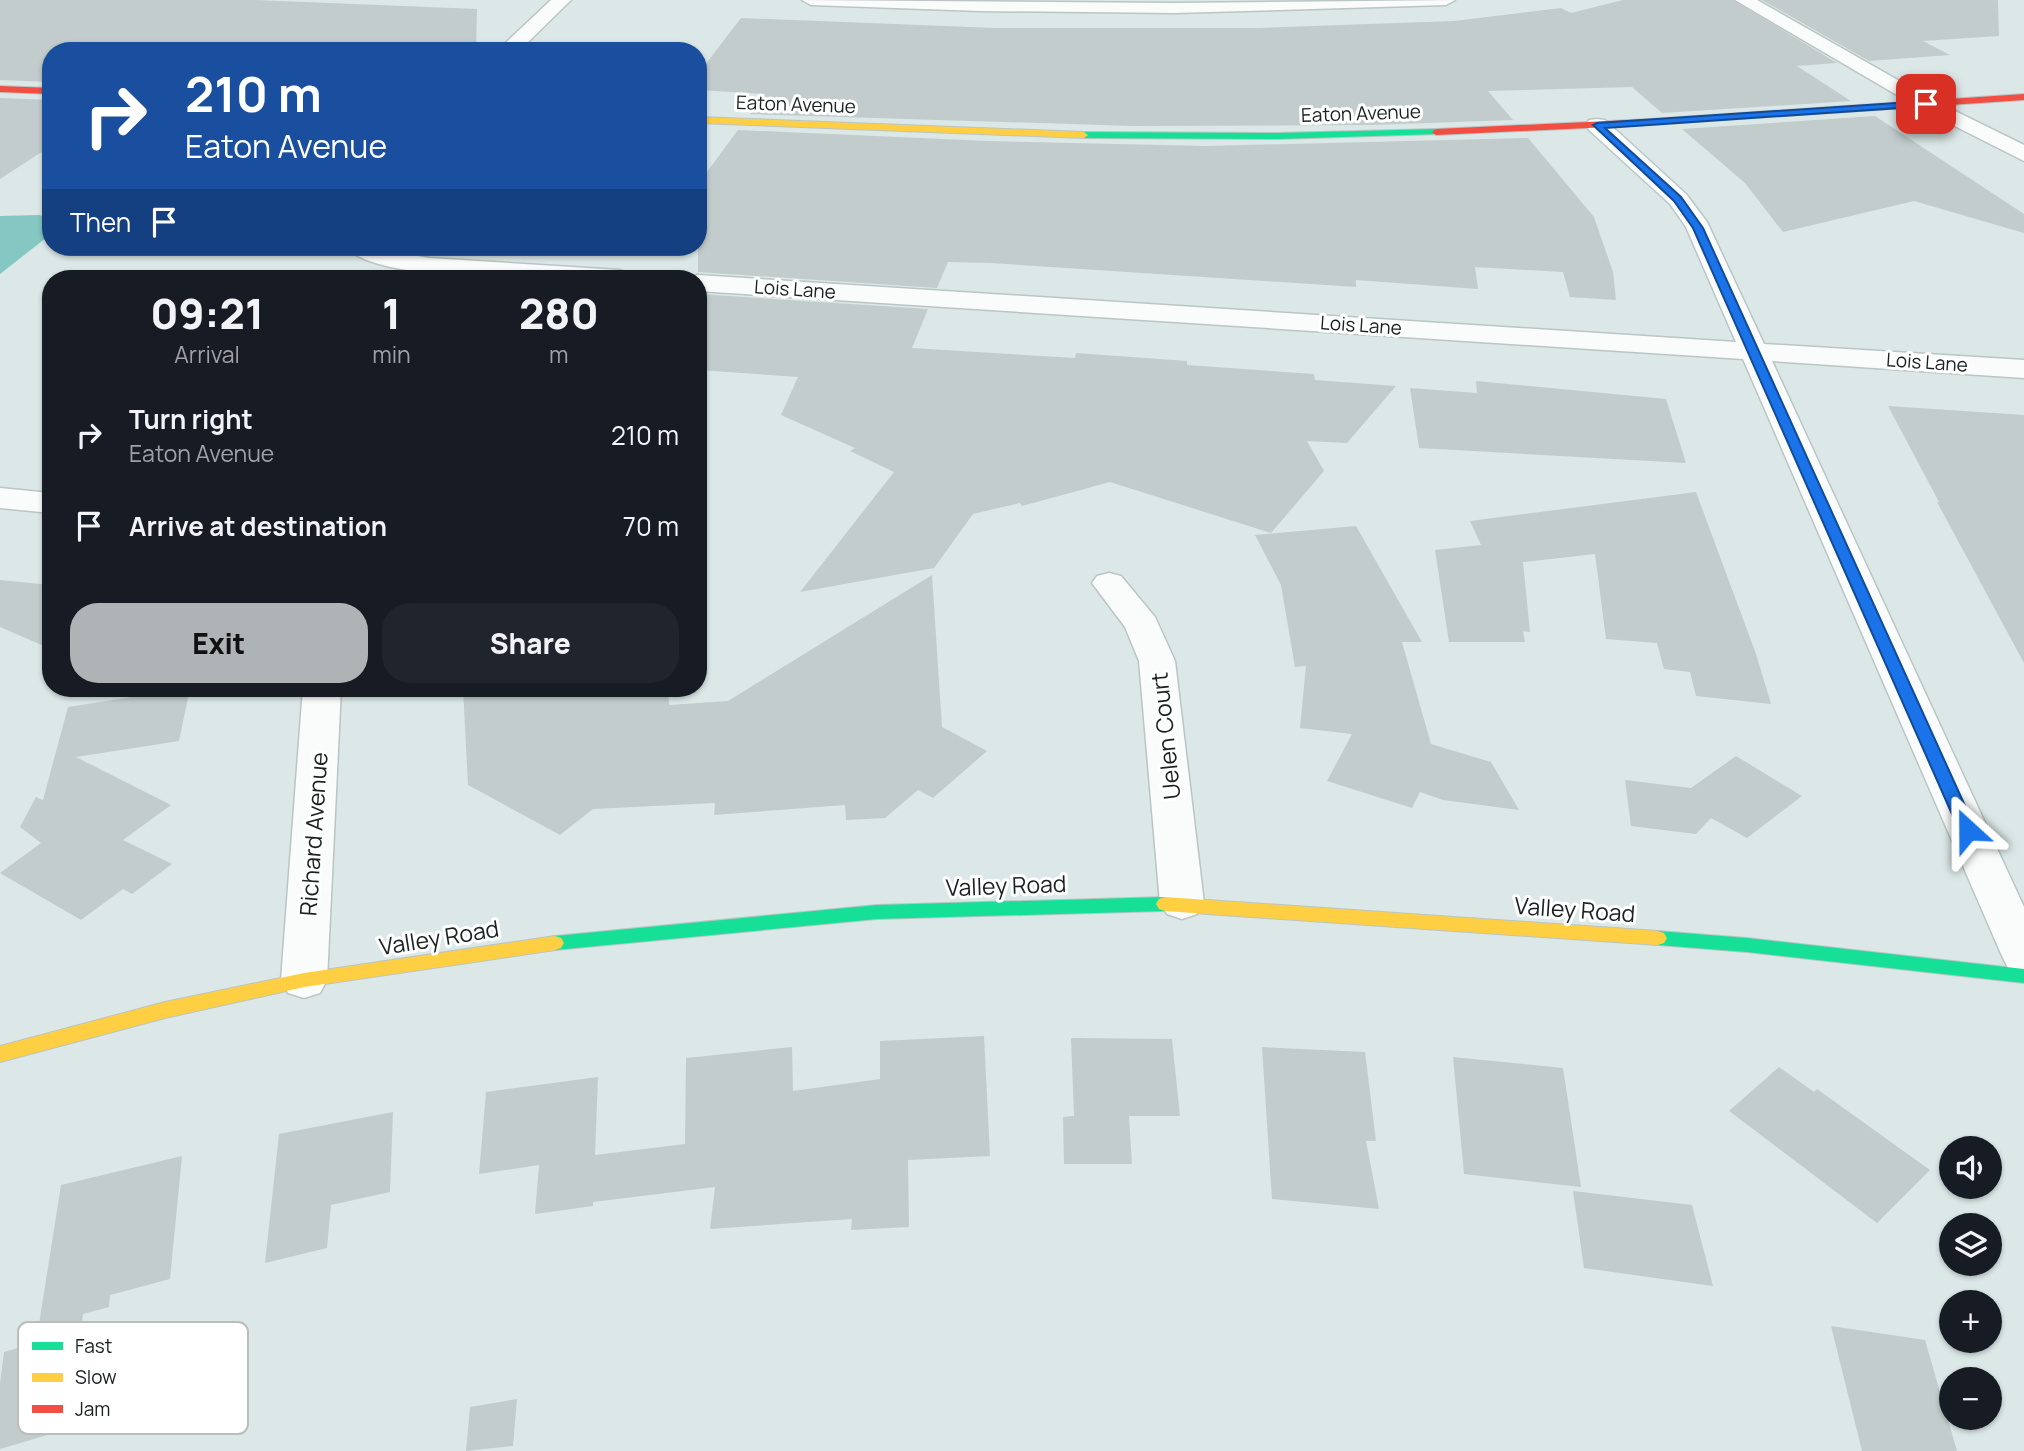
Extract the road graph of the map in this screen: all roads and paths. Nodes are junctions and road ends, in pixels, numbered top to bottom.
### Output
1 (562, 0) edge
2 (811, 0) edge
3 (1446, 0) edge
4 (1744, 0) edge
5 (517, 42) edge
6 (0, 89) edge
7 (42, 91) edge
8 (2024, 97) edge
9 (1926, 104) junction
10 (707, 120) edge
11 (1597, 125) junction
12 (2024, 154) edge
13 (382, 256) edge
14 (492, 270) edge
15 (707, 284) edge
16 (1753, 350) junction
17 (2024, 369) edge
18 (0, 498) edge
19 (42, 502) edge
20 (1109, 583) dead end
21 (321, 697) edge
22 (1182, 903) junction
23 (2024, 956) edge
24 (2024, 976) edge
25 (304, 980) junction
26 (0, 1054) edge

1 - 5 street
2 - 3 street
4 - 9 street
6 - 7 street
8 - 9 street, Eaton Avenue
9 - 11 street, Eaton Avenue
9 - 12 street
10 - 11 street, Eaton Avenue
11 - 16 street
13 - 14 street
15 - 16 street, Lois Lane
16 - 17 street, Lois Lane
16 - 23 street
18 - 19 street
20 - 22 street, Uelen Court
21 - 25 street, Richard Avenue
22 - 24 street, Valley Road
22 - 25 street, Valley Road
25 - 26 street, Valley Road

